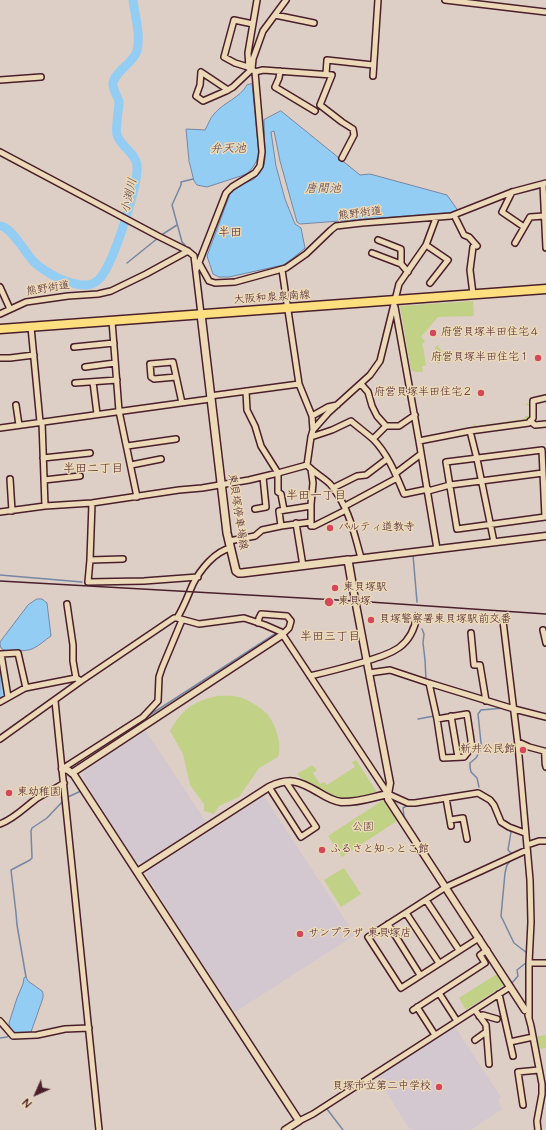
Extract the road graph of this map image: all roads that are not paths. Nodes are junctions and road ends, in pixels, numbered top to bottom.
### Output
1 (257, 0) edge
2 (286, 0) edge
3 (378, 0) edge
4 (445, 0) edge
5 (546, 12) edge
6 (275, 15) junction
7 (314, 22) dead end
8 (253, 24) junction
9 (374, 65) junction
10 (251, 70) junction
11 (280, 71) junction
12 (326, 74) junction
13 (373, 76) dead end
14 (41, 77) dead end
15 (0, 80) edge
16 (228, 90) junction
17 (315, 111) dead end
18 (0, 152) edge
19 (342, 158) dead end
20 (545, 184) edge
21 (512, 192) junction
22 (454, 215) junction
23 (544, 216) junction
24 (436, 218) junction
25 (524, 227) junction
26 (545, 228) edge
27 (378, 240) dead end
28 (515, 243) dead end
29 (426, 245) junction
30 (546, 248) edge
31 (188, 251) junction
32 (372, 253) dead end
33 (199, 263) junction
34 (402, 264) junction
35 (196, 270) junction
36 (282, 270) junction
37 (408, 272) junction
38 (430, 283) dead end
39 (0, 287) edge
40 (546, 289) edge
41 (473, 294) junction
42 (394, 302) junction
43 (288, 308) junction
44 (10, 309) junction
45 (0, 314) edge
46 (201, 314) junction
47 (112, 321) junction
48 (32, 327) junction
49 (0, 329) edge
50 (114, 343) junction
51 (74, 347) dead end
52 (34, 355) junction
53 (0, 358) edge
54 (115, 363) junction
55 (85, 367) dead end
56 (176, 377) junction
57 (117, 380) junction
58 (93, 382) junction
59 (75, 383) dead end
60 (299, 384) junction
61 (361, 384) junction
62 (246, 390) junction
63 (210, 397) junction
64 (546, 398) edge
65 (182, 403) junction
66 (16, 405) dead end
67 (338, 405) junction
68 (120, 412) junction
69 (97, 414) junction
70 (415, 415) junction
71 (312, 416) junction
72 (41, 422) junction
73 (530, 422) junction
74 (546, 424) edge
75 (19, 426) junction
76 (386, 426) junction
77 (0, 428) edge
78 (313, 430) junction
79 (470, 431) junction
80 (311, 436) junction
81 (176, 439) dead end
82 (373, 439) junction
83 (419, 441) junction
84 (127, 446) junction
85 (90, 453) dead end
86 (421, 454) junction
87 (43, 458) junction
88 (161, 459) dead end
89 (387, 459) junction
90 (477, 459) junction
91 (130, 465) junction
92 (306, 465) junction
93 (311, 469) junction
94 (278, 474) junction
95 (543, 474) junction
96 (80, 476) dead end
97 (396, 476) junction
98 (263, 477) junction
99 (10, 479) dead end
100 (44, 480) junction
101 (482, 481) junction
102 (221, 485) junction
103 (450, 485) junction
104 (333, 488) junction
105 (428, 490) junction
106 (137, 497) junction
107 (92, 503) junction
108 (45, 506) junction
109 (311, 506) junction
110 (346, 508) junction
111 (255, 509) dead end
112 (284, 510) junction
113 (12, 511) junction
114 (0, 512) edge
115 (311, 522) junction
116 (296, 523) junction
117 (491, 524) junction
118 (281, 526) junction
119 (546, 536) edge
120 (494, 542) junction
121 (230, 544) junction
122 (437, 549) junction
123 (360, 558) junction
124 (123, 559) dead end
125 (90, 560) junction
126 (348, 560) junction
127 (303, 566) junction
128 (198, 577) junction
129 (353, 589) joint
130 (67, 604) dead end
131 (417, 616) dead end
132 (180, 619) junction
133 (503, 622) dead end
134 (258, 623) junction
135 (543, 630) dead end
136 (471, 633) dead end
137 (282, 635) junction
138 (546, 642) edge
139 (367, 661) junction
140 (369, 673) junction
141 (310, 676) junction
142 (76, 678) junction
143 (81, 681) junction
144 (429, 683) junction
145 (26, 688) junction
146 (8, 697) junction
147 (55, 700) junction
148 (486, 701) junction
149 (0, 702) edge
150 (514, 709) junction
151 (451, 716) junction
152 (546, 717) edge
153 (437, 719) junction
154 (0, 739) edge
155 (518, 742) junction
156 (458, 757) junction
157 (546, 767) edge
158 (62, 769) junction
159 (72, 773) junction
160 (286, 782) junction
161 (64, 783) junction
162 (269, 787) junction
163 (388, 794) junction
164 (446, 798) junction
165 (450, 820) junction
166 (0, 824) edge
167 (451, 826) dead end
168 (525, 833) junction
169 (466, 839) dead end
170 (546, 841) edge
171 (527, 847) junction
172 (138, 872) junction
173 (446, 887) junction
174 (426, 900) junction
175 (406, 913) junction
176 (388, 924) junction
177 (479, 938) junction
178 (459, 950) junction
179 (487, 950) junction
180 (439, 963) junction
181 (528, 963) junction
182 (546, 963) edge
183 (420, 975) junction
184 (510, 987) junction
185 (439, 993) junction
186 (500, 994) junction
187 (475, 1010) junction
188 (525, 1010) joint
189 (480, 1016) junction
190 (529, 1018) junction
191 (497, 1019) dead end
192 (0, 1021) edge
193 (457, 1021) junction
194 (89, 1028) junction
195 (486, 1032) junction
196 (435, 1035) junction
197 (533, 1038) junction
198 (475, 1040) dead end
199 (510, 1042) junction
200 (513, 1056) dead end
201 (489, 1064) dead end
202 (539, 1070) junction
203 (544, 1083) edge
204 (523, 1105) dead end
205 (299, 1121) junction
206 (99, 1130) edge
207 (285, 1130) edge
208 (538, 1130) edge

1 - 8 street
2 - 6 street
3 - 9 street
4 - 5 street
6 - 7 street
6 - 10 street
8 - 10 street
8 - 10 street
9 - 12 street
9 - 13 street
10 - 11 street
10 - 16 street
10 - 33 street
11 - 12 street
11 - 17 street
12 - 19 street
14 - 15 street
16 - 16 street
18 - 31 street
20 - 21 street, 熊野街道
20 - 23 street
21 - 22 street, 熊野街道
21 - 25 street
22 - 24 street, 熊野街道
22 - 41 street
23 - 25 street
23 - 26 street
24 - 29 street
24 - 36 street, 熊野街道
25 - 28 street
26 - 30 street
27 - 34 street
29 - 37 street
29 - 38 street
31 - 35 street
31 - 44 street, 熊野街道
32 - 34 street
33 - 35 street
33 - 36 street, 熊野街道
34 - 37 street
35 - 46 street
36 - 43 street
37 - 42 street
39 - 44 street
40 - 41 main road, 大阪和泉泉南線
41 - 42 main road, 大阪和泉泉南線
42 - 43 main road, 大阪和泉泉南線
42 - 61 street
42 - 70 street
43 - 46 main road, 大阪和泉泉南線
43 - 60 street
44 - 45 street, 熊野街道
46 - 47 main road, 大阪和泉泉南線
46 - 63 main road, 東貝塚停車場線
47 - 48 main road, 大阪和泉泉南線
47 - 50 street
48 - 49 main road, 大阪和泉泉南線
48 - 52 street
50 - 51 street
50 - 54 street
52 - 53 street
52 - 72 street
54 - 55 street
54 - 57 street
56 - 56 street
56 - 65 street
57 - 58 street
57 - 68 street
58 - 59 street
58 - 69 street
60 - 62 street
60 - 71 street
61 - 67 street
61 - 76 street
62 - 63 street
62 - 94 street
63 - 65 street
63 - 102 main road, 東貝塚停車場線
64 - 73 street
65 - 68 street
66 - 75 street
67 - 71 street
67 - 78 street
68 - 69 street
68 - 84 street
69 - 72 street
70 - 76 street
70 - 83 street
71 - 78 street
72 - 75 street
72 - 87 street
73 - 74 street
73 - 79 street
75 - 77 street
76 - 82 street
78 - 80 street
79 - 83 street
79 - 90 street
80 - 82 street
80 - 92 street
81 - 84 street
82 - 89 street
83 - 86 street
84 - 91 street
85 - 87 street
86 - 97 street
86 - 105 street
87 - 100 street
88 - 91 street
89 - 97 street
89 - 104 street
90 - 95 street
90 - 101 street
90 - 103 street
91 - 106 street
92 - 93 street
92 - 94 street
93 - 104 street
93 - 109 street
94 - 98 street
94 - 112 street
95 - 101 street
95 - 117 street
96 - 100 street
97 - 105 street
97 - 110 street
98 - 102 street
98 - 111 street
99 - 113 street
100 - 108 street
101 - 103 street
101 - 117 street
102 - 106 street
102 - 121 main road, 東貝塚停車場線
103 - 105 street
103 - 117 street
104 - 110 street
105 - 122 street
106 - 107 street
107 - 108 street
107 - 125 street
108 - 113 street
109 - 112 street
109 - 115 street
110 - 115 street
110 - 123 street
112 - 118 street
113 - 114 street
115 - 116 street
116 - 118 street
116 - 127 street
117 - 120 street
118 - 121 street
119 - 120 street
120 - 122 street
121 - 127 main road, 東貝塚停車場線
121 - 128 street
122 - 123 street
123 - 126 street
124 - 125 street
125 - 128 street
126 - 127 main road, 東貝塚停車場線
126 - 129 main road
128 - 132 street
129 - 139 street
130 - 142 street
131 - 139 street
132 - 134 street
132 - 143 street
132 - 158 street
133 - 150 street
134 - 137 street
134 - 137 street
135 - 138 street
136 - 148 street
137 - 141 street
137 - 159 street
139 - 140 street
139 - 141 street
140 - 144 street
140 - 163 street
141 - 163 street
142 - 143 street
142 - 145 street
143 - 147 street
144 - 148 street
144 - 153 street
145 - 146 street
145 - 146 street
146 - 149 street
147 - 154 street
147 - 158 street
148 - 150 street
150 - 152 street
150 - 155 street
151 - 153 street
151 - 156 street
151 - 156 street
153 - 156 street
155 - 157 street
155 - 168 street
158 - 159 street
158 - 161 street
159 - 172 street
160 - 162 street
160 - 162 street
160 - 163 street
161 - 166 street
161 - 194 street
162 - 172 street
163 - 164 street
163 - 173 street
164 - 165 street
164 - 168 street
165 - 167 street
165 - 169 street
168 - 171 street
170 - 171 street
171 - 173 street
171 - 181 street
172 - 205 street
173 - 174 street
173 - 177 street
174 - 175 street
174 - 178 street
175 - 176 street
175 - 180 street
176 - 183 street
176 - 183 street
177 - 178 street
177 - 179 street
178 - 180 street
179 - 184 street
179 - 185 street
180 - 183 street
181 - 182 street
181 - 190 street
184 - 186 street
184 - 188 street
185 - 193 street
185 - 196 street
186 - 187 street
186 - 199 street
187 - 189 street
187 - 193 street
188 - 190 street
189 - 191 street
189 - 195 street
190 - 197 street
192 - 194 street
193 - 196 street
194 - 206 street
195 - 198 street
195 - 201 street
196 - 205 street
197 - 199 street
197 - 202 street
199 - 200 street
202 - 203 street
202 - 204 street
203 - 208 street
205 - 207 street

